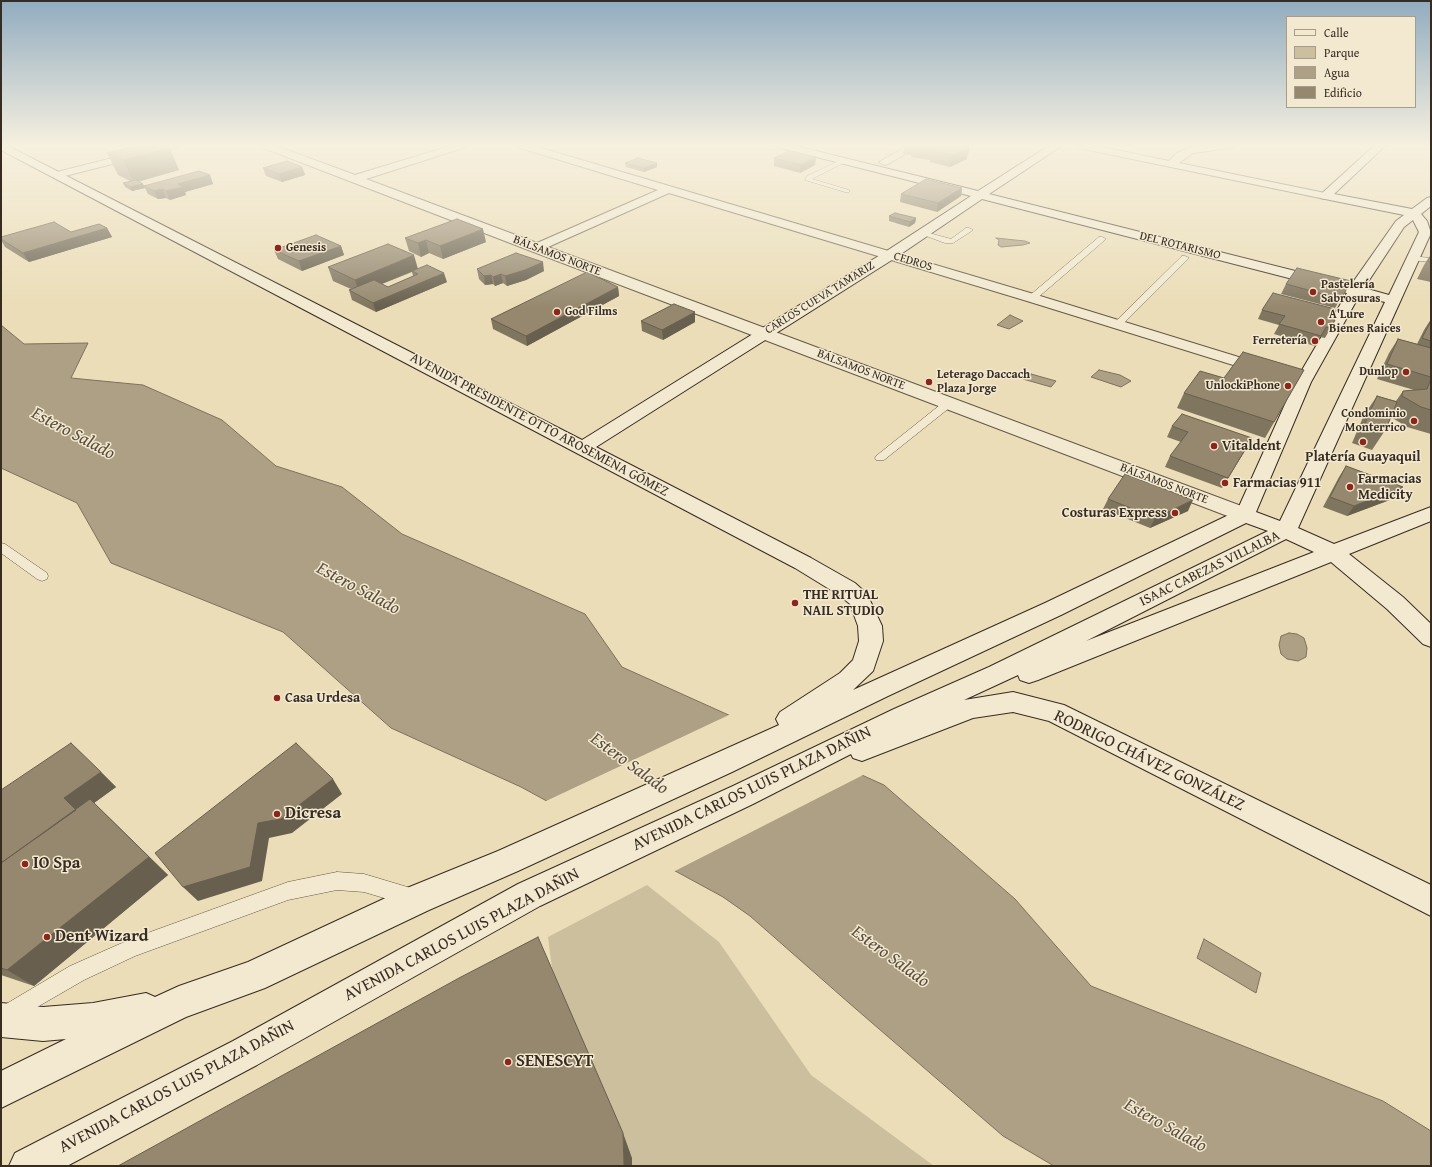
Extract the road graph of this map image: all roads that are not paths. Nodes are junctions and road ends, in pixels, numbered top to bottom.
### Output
1 (104, 199) edge
2 (409, 199) edge
3 (645, 199) edge
4 (704, 199) edge
5 (973, 199) edge
6 (1014, 199) edge
7 (1017, 199) edge
8 (1343, 199) edge
9 (1431, 200) edge
10 (1414, 213) junction
11 (969, 230) dead end
12 (922, 233) junction
13 (1428, 234) edge
14 (1102, 239) dead end
15 (536, 248) junction
16 (890, 255) junction
17 (1185, 258) dead end
18 (1413, 258) junction
19 (1431, 260) edge
20 (1307, 266) dead end
21 (1346, 275) dead end
22 (1358, 285) junction
23 (1396, 294) junction
24 (1032, 298) junction
25 (1118, 324) junction
26 (764, 334) junction
27 (1291, 378) junction
28 (949, 403) junction
29 (582, 448) junction
30 (880, 458) dead end
31 (1431, 514) edge
32 (1245, 515) junction
33 (1286, 531) junction
34 (1, 547) edge
35 (1334, 553) junction
36 (42, 576) dead end
37 (1431, 638) edge
38 (998, 674) junction
39 (909, 723) junction
40 (722, 764) junction
41 (418, 899) junction
42 (1431, 901) edge
43 (179, 1003) junction
44 (1, 1019) edge
45 (1, 1090) edge
46 (28, 1166) edge

1 - 29 street, AVENIDA PRESIDENTE OTTO AROSEMENA GÓMEZ
2 - 15 street, BÁLSAMOS NORTE
3 - 15 street
4 - 16 street, CEDROS
5 - 12 street, CARLOS CUEVA TAMARIZ
6 - 22 street, DEL ROTARISMO
7 - 20 street, DEL ROTARISMO
8 - 10 street
9 - 10 street
10 - 13 street, ISAAC CABEZAS VILLALBA
10 - 22 street
11 - 12 lane
12 - 16 street, CARLOS CUEVA TAMARIZ
13 - 18 street, ISAAC CABEZAS VILLALBA
14 - 24 lane
15 - 26 street, BÁLSAMOS NORTE
16 - 24 street, CEDROS
16 - 26 street, CARLOS CUEVA TAMARIZ
17 - 25 lane
18 - 19 lane
18 - 23 street, ISAAC CABEZAS VILLALBA
21 - 22 street, DEL ROTARISMO
22 - 23 street, DEL ROTARISMO
22 - 27 street
23 - 33 street, ISAAC CABEZAS VILLALBA
24 - 25 street, CEDROS
25 - 27 street, CEDROS
26 - 28 street, BÁLSAMOS NORTE
26 - 29 street, CARLOS CUEVA TAMARIZ
27 - 32 street
28 - 30 lane
28 - 32 street, BÁLSAMOS NORTE
29 - 40 street, AVENIDA PRESIDENTE OTTO AROSEMENA GÓMEZ
31 - 35 street
32 - 33 street, BÁLSAMOS NORTE
32 - 40 street
33 - 35 street, BÁLSAMOS NORTE
33 - 38 street, ISAAC CABEZAS VILLALBA
34 - 36 lane
35 - 37 street, BÁLSAMOS NORTE
35 - 38 street
38 - 39 street, ISAAC CABEZAS VILLALBA
39 - 42 street, RODRIGO CHÁVEZ GONZÁLEZ
39 - 46 street, AVENIDA CARLOS LUIS PLAZA DAÑIN
40 - 41 street
41 - 43 street
41 - 44 lane
43 - 44 street
43 - 45 street

